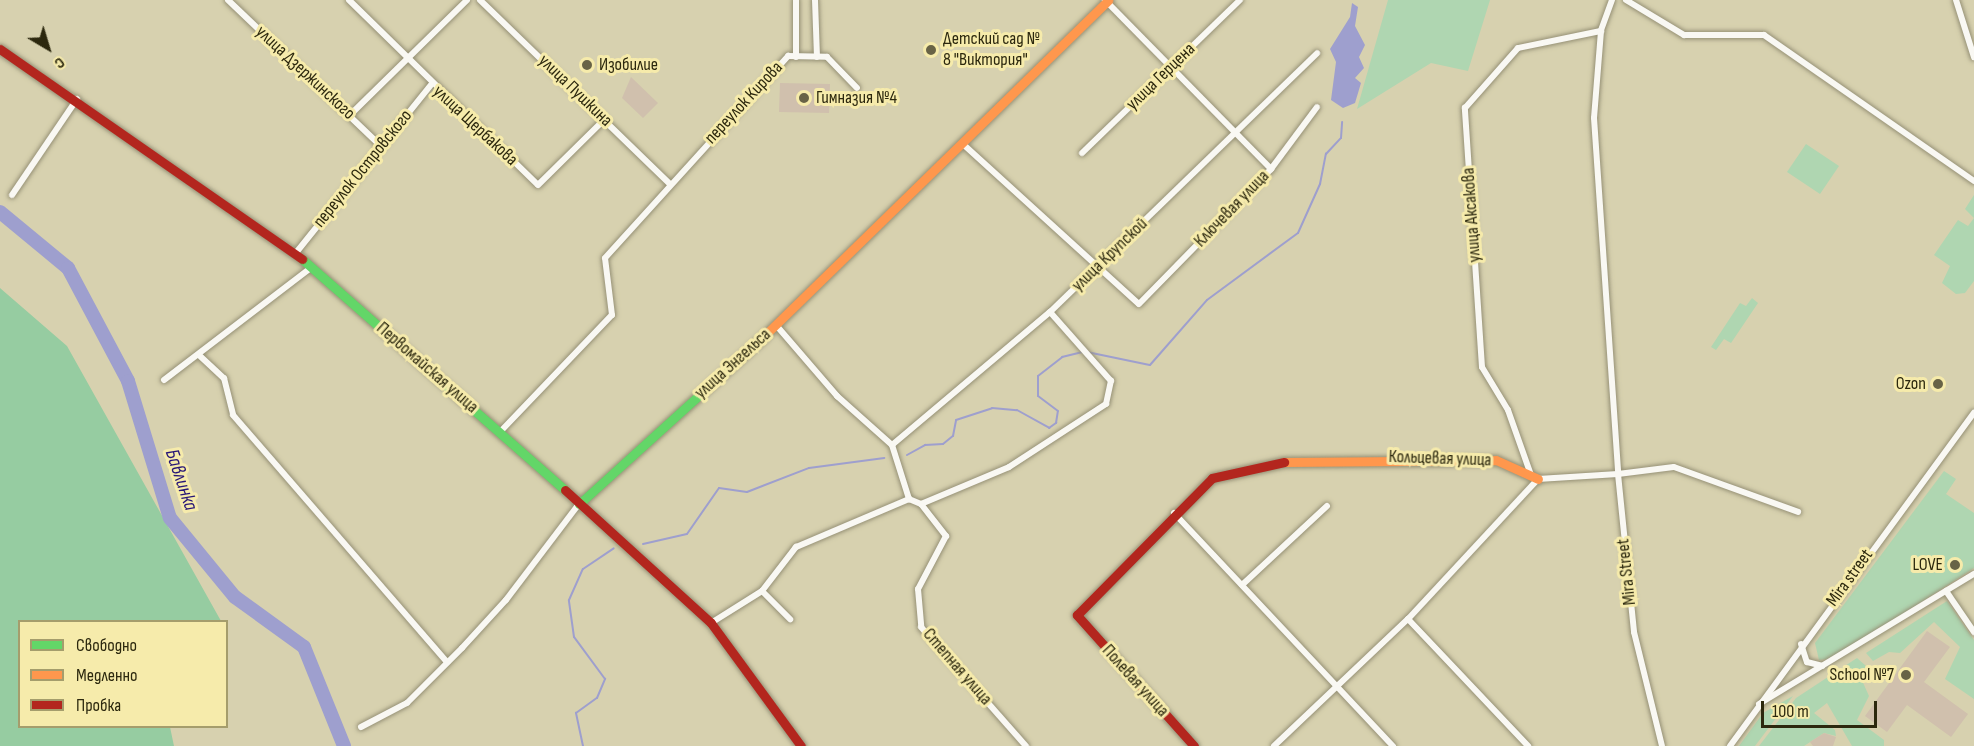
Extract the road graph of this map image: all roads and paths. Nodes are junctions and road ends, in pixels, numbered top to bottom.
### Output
1 (228, 0) edge
2 (350, 0) edge
3 (466, 0) edge
4 (480, 0) edge
5 (796, 0) edge
6 (815, 0) edge
7 (1106, 0) edge
8 (1240, 0) edge
9 (1612, 0) edge
10 (1626, 0) edge
11 (1956, 0) edge
12 (1601, 31) junction
13 (0, 49) edge
14 (1317, 53) dead end
15 (796, 57) junction
16 (817, 57) junction
17 (1974, 57) edge
18 (407, 60) junction
19 (1170, 69) junction
20 (431, 85) junction
21 (857, 88) dead end
22 (77, 99) junction
23 (1317, 107) dead end
24 (350, 115) junction
25 (604, 120) junction
26 (1236, 134) junction
27 (964, 145) junction
28 (381, 146) junction
29 (1082, 153) dead end
30 (1271, 169) junction
31 (1974, 181) edge
32 (669, 183) junction
33 (12, 195) dead end
34 (295, 254) junction
35 (312, 267) junction
36 (1097, 267) junction
37 (1050, 312) junction
38 (776, 325) junction
39 (200, 356) junction
40 (164, 380) dead end
41 (1974, 413) edge
42 (500, 432) junction
43 (892, 445) junction
44 (1618, 474) junction
45 (1534, 477) junction
46 (909, 499) junction
47 (579, 504) junction
48 (921, 504) junction
49 (1327, 506) dead end
50 (1798, 512) dead end
51 (1174, 513) junction
52 (1974, 574) edge
53 (1242, 585) junction
54 (762, 591) junction
55 (1946, 591) junction
56 (1077, 615) joint
57 (790, 619) dead end
58 (1408, 619) junction
59 (711, 623) junction
60 (1974, 632) edge
61 (1801, 645) junction
62 (447, 662) junction
63 (1827, 666) junction
64 (1338, 687) junction
65 (1757, 705) junction
66 (361, 727) dead end
67 (801, 746) edge
68 (1026, 746) edge
69 (1194, 746) edge
70 (1274, 746) edge
71 (1393, 746) edge
72 (1528, 746) edge
73 (1662, 746) edge
74 (1730, 746) edge

1 - 24 street, улица Дзержинского
2 - 18 street, улица Щербакова
3 - 18 street
4 - 25 street, улица Пушкина
5 - 15 street
6 - 16 street
7 - 19 street
7 - 27 street, улица Энгельса
8 - 19 street, улица Герцена
9 - 12 street
10 - 31 street
11 - 17 street
12 - 44 street
12 - 45 street, улица Аксакова
13 - 22 street, Первомайская улица
14 - 26 street, улица Крупской
15 - 16 street, переулок Кирова
15 - 32 street, переулок Кирова
16 - 21 street
18 - 20 street, улица Щербакова
18 - 24 street
19 - 26 street
19 - 29 street, улица Герцена
20 - 25 street, улица Щербакова
20 - 28 street, переулок Островского
22 - 33 street
22 - 34 street, Первомайская улица
23 - 30 street, Ключевая улица
24 - 28 street, улица Дзержинского
25 - 32 street, улица Пушкина
26 - 30 street
26 - 36 street, улица Крупской
27 - 36 street
27 - 38 street, улица Энгельса
28 - 34 street, переулок Островского
30 - 36 street, Ключевая улица
32 - 42 street
34 - 35 street, Первомайская улица
35 - 39 street
35 - 42 street, Первомайская улица
36 - 37 street, улица Крупской
37 - 43 street, улица Крупской
37 - 48 street
38 - 43 street
38 - 47 street, улица Энгельса
39 - 40 street
39 - 62 street
41 - 61 street, Mira street
42 - 47 street, Первомайская улица
43 - 46 street
44 - 45 street
44 - 50 street
44 - 73 street, Mira Street
45 - 51 street, Кольцевая улица
45 - 58 street
46 - 48 street, Степная улица
46 - 54 street
47 - 59 street, Первомайская улица
47 - 62 street, улица Энгельса
48 - 68 street, Степная улица
49 - 53 street
51 - 53 street
51 - 56 street, Кольцевая улица
52 - 55 street
53 - 64 street
54 - 57 street
54 - 59 street
55 - 60 street
55 - 63 street
56 - 69 street, Полевая улица
58 - 64 street
58 - 72 street
59 - 67 street, Первомайская улица
61 - 63 street
61 - 65 street, Mira street
62 - 66 street, улица Энгельса
63 - 65 street
64 - 70 street
64 - 71 street
65 - 74 street, Mira street

